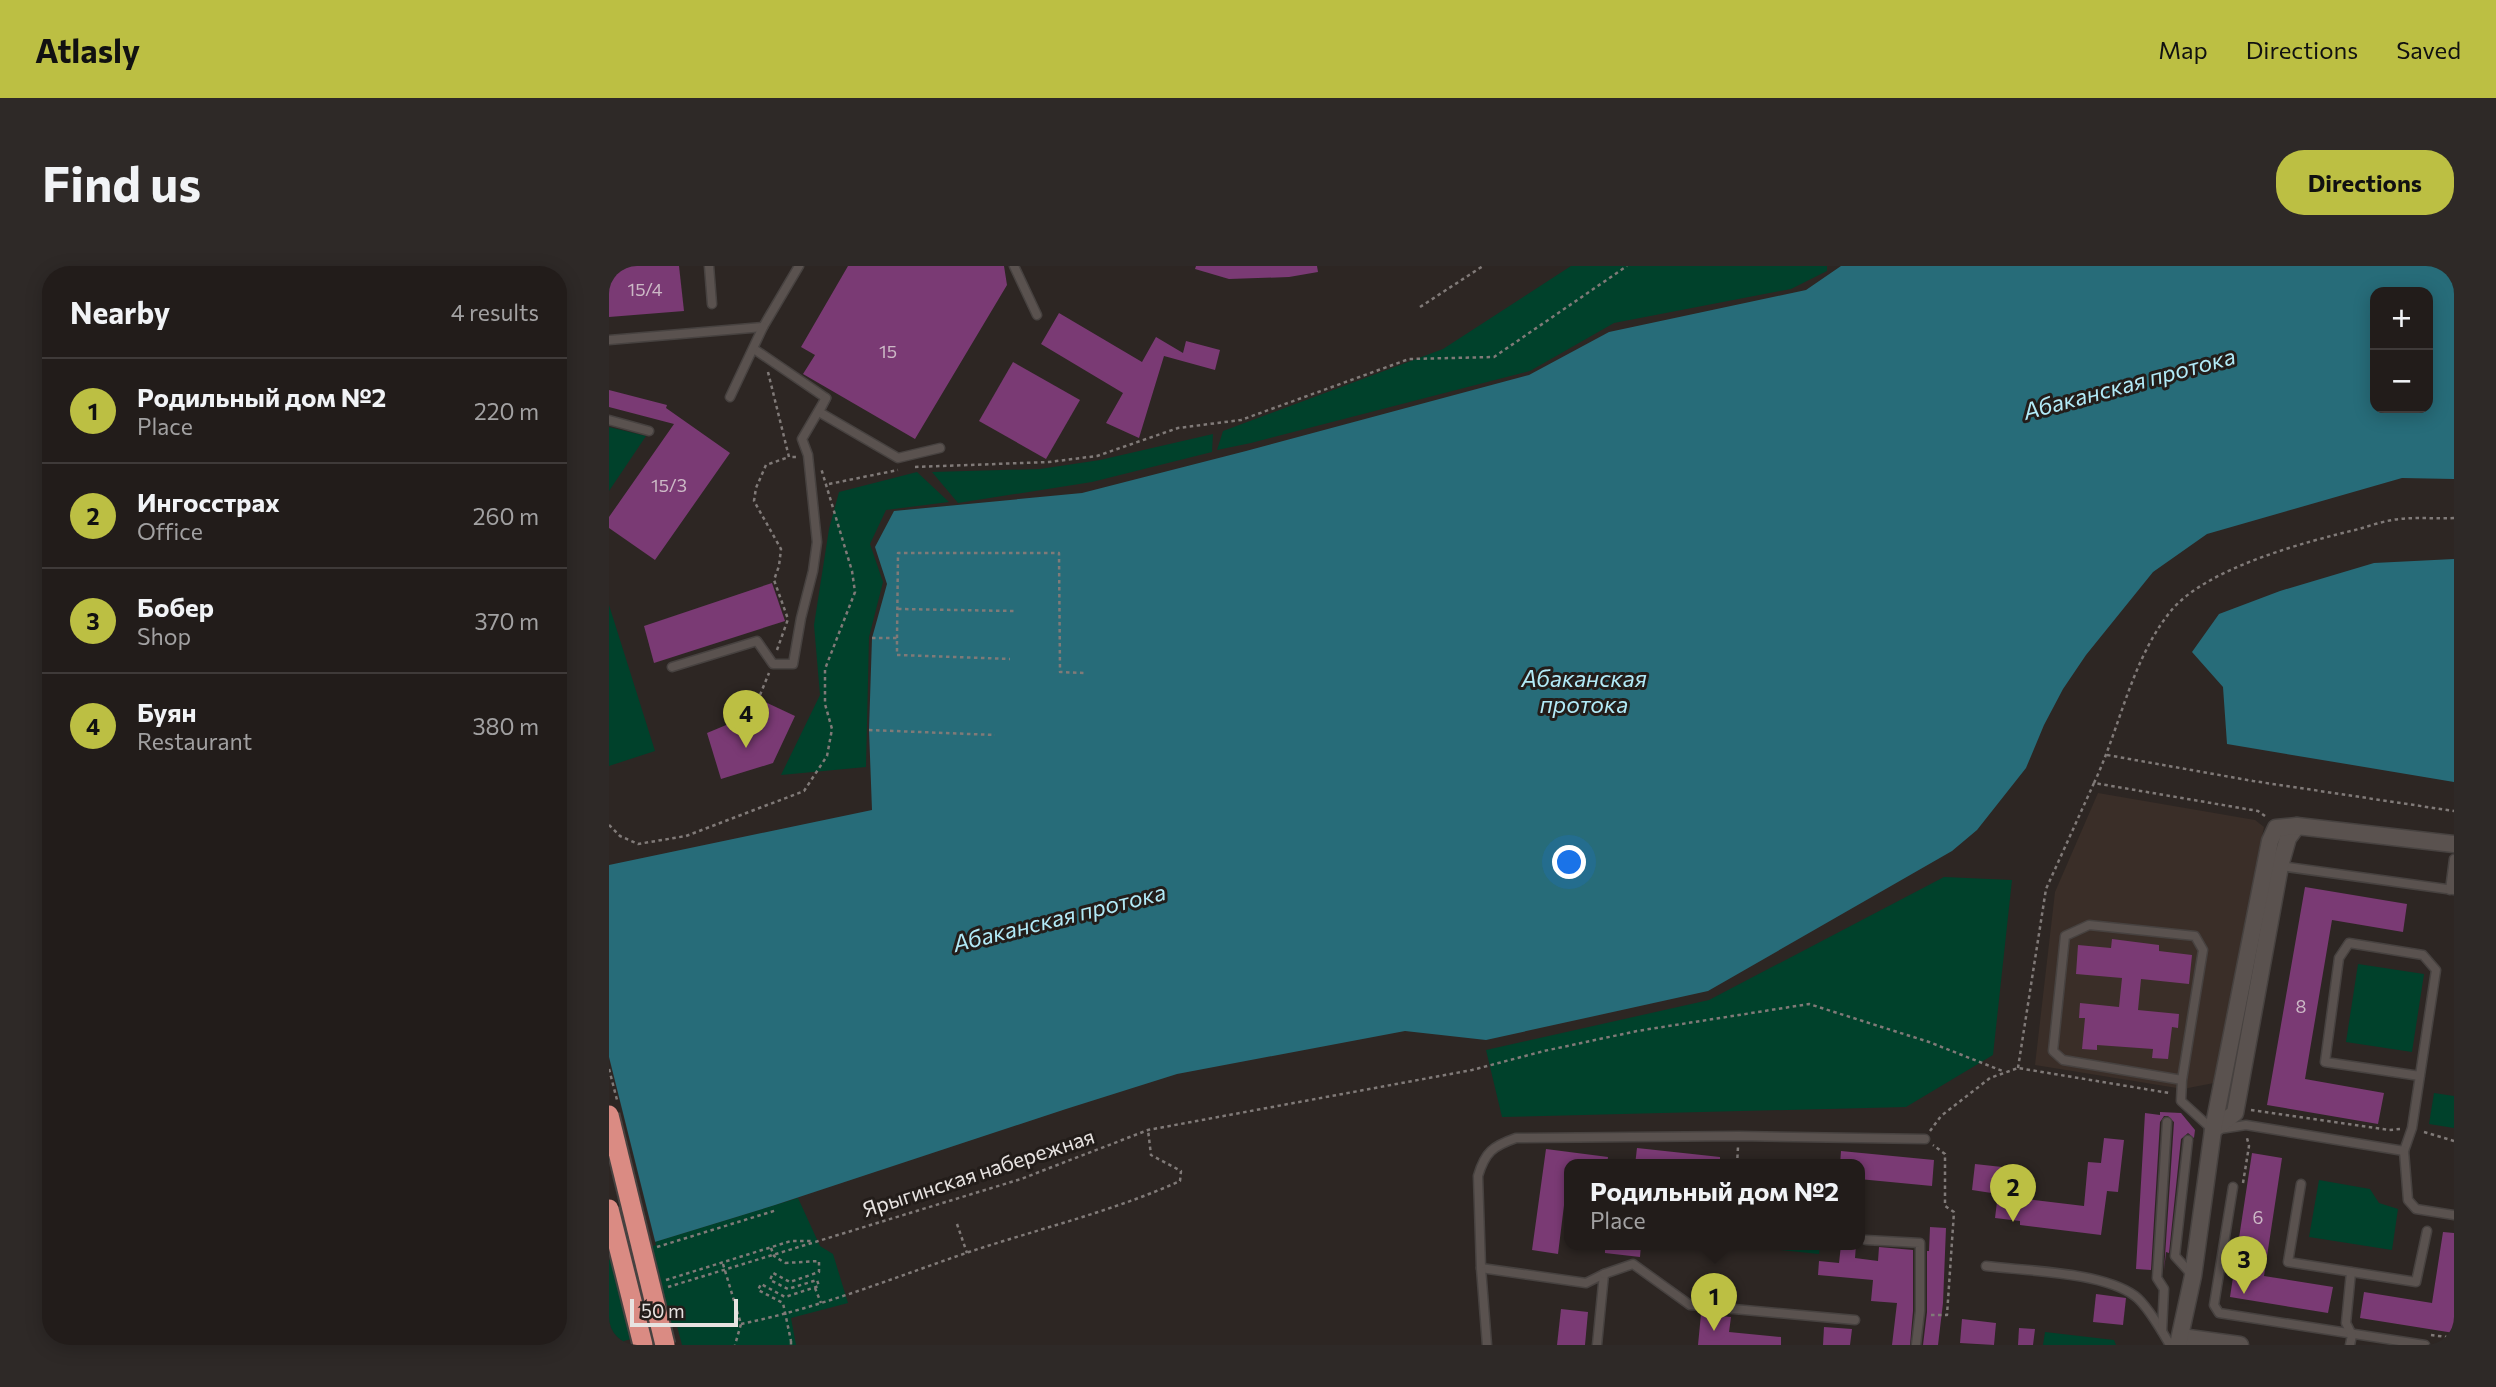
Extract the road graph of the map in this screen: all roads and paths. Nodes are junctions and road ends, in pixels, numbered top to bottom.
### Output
1 (709, 266) edge
2 (799, 266) edge
3 (1014, 266) edge
4 (1483, 266) edge
5 (1627, 266) edge
6 (712, 304) dead end
7 (1420, 307) dead end
8 (1037, 315) dead end
9 (762, 327) junction
10 (609, 340) edge
11 (753, 351) junction
12 (730, 397) dead end
13 (818, 412) junction
14 (609, 420) edge
15 (649, 431) dead end
16 (940, 448) dead end
17 (808, 455) junction
18 (789, 457) junction
19 (912, 467) dead end
20 (900, 469) dead end
21 (828, 484) junction
22 (2454, 518) edge
23 (898, 609) junction
24 (1014, 611) dead end
25 (872, 638) dead end
26 (897, 638) junction
27 (1010, 659) dead end
28 (773, 664) junction
29 (672, 667) dead end
30 (1085, 673) dead end
31 (760, 695) dead end
32 (869, 730) dead end
33 (995, 735) dead end
34 (2108, 755) junction
35 (2094, 783) junction
36 (2454, 811) edge
37 (609, 825) edge
38 (2297, 826) junction
39 (2276, 828) junction
40 (2454, 845) edge
41 (2454, 859) edge
42 (2280, 866) junction
43 (2452, 890) edge
44 (2018, 1068) junction
45 (2005, 1072) junction
46 (2420, 1076) junction
47 (2182, 1080) junction
48 (2181, 1101) junction
49 (2248, 1110) dead end
50 (609, 1115) edge
51 (2167, 1122) dead end
52 (2412, 1128) junction
53 (1148, 1130) junction
54 (2213, 1130) junction
55 (1739, 1136) junction
56 (1925, 1139) junction
57 (2187, 1140) dead end
58 (2454, 1141) edge
59 (2405, 1151) junction
60 (1737, 1159) edge
61 (2301, 1184) dead end
62 (2233, 1187) dead end
63 (609, 1209) edge
64 (777, 1210) dead end
65 (2454, 1216) edge
66 (957, 1224) dead end
67 (2427, 1231) dead end
68 (1866, 1240) dead end
69 (817, 1241) junction
70 (771, 1248) junction
71 (648, 1250) dead end
72 (967, 1253) junction
73 (774, 1256) junction
74 (723, 1263) junction
75 (1986, 1266) dead end
76 (725, 1269) junction
77 (1481, 1269) junction
78 (2351, 1272) junction
79 (1604, 1274) junction
80 (2193, 1276) junction
81 (660, 1282) dead end
82 (815, 1288) junction
83 (661, 1289) dead end
84 (821, 1303) junction
85 (1922, 1315) dead end
86 (1855, 1320) dead end
87 (741, 1324) junction
88 (2162, 1331) junction
89 (2352, 1335) junction
90 (2176, 1342) edge
91 (791, 1343) edge
92 (643, 1345) edge
93 (666, 1345) edge
94 (735, 1345) edge
95 (1487, 1345) edge
96 (1597, 1345) edge
97 (1916, 1345) edge
98 (2241, 1345) edge
99 (2350, 1345) edge
100 (2425, 1345) edge

1 - 6 lane
2 - 9 lane
3 - 8 lane
4 - 7 path
5 - 19 path
9 - 10 lane
9 - 11 lane
11 - 12 lane
11 - 13 lane
11 - 18 path
13 - 16 lane
13 - 17 lane
14 - 15 lane
17 - 18 path
17 - 21 path
17 - 28 lane
18 - 28 path
20 - 21 path
21 - 37 path
22 - 34 path
23 - 24 path
23 - 26 path
23 - 30 path
25 - 26 path
26 - 27 path
28 - 29 lane
28 - 31 path
32 - 33 path
34 - 35 path
34 - 36 path
35 - 39 path
35 - 44 path
38 - 39 street
38 - 40 street
38 - 42 street
39 - 54 street
41 - 43 lane
42 - 43 lane
42 - 54 street
44 - 45 path
44 - 48 path
45 - 53 path, Ярыгинская набережная
45 - 56 path
46 - 46 lane
46 - 52 lane
47 - 47 lane
47 - 48 lane
48 - 54 lane
49 - 52 path
50 - 93 highway, bridge
51 - 88 lane
52 - 58 path
52 - 59 lane
53 - 69 path, Ярыгинская набережная
53 - 72 path
54 - 59 lane
54 - 80 street
55 - 56 lane
55 - 60 path
55 - 77 lane
56 - 85 path
57 - 80 lane
59 - 65 lane
61 - 78 lane
62 - 89 lane
63 - 92 highway, bridge
64 - 71 path
66 - 72 path
67 - 78 lane
68 - 97 lane
69 - 70 path, Ярыгинская набережная
69 - 73 path, Ярыгинская набережная
70 - 73 path
70 - 74 path, Ярыгинская набережная
72 - 84 path
73 - 76 path, Ярыгинская набережная
73 - 82 path, bridge
74 - 76 path
74 - 81 path, Ярыгинская набережная
75 - 88 lane
76 - 83 path, Ярыгинская набережная
76 - 87 path
77 - 79 lane
77 - 95 lane
78 - 89 lane
79 - 86 lane
79 - 96 lane
80 - 90 street
82 - 84 path
82 - 91 path, bridge
84 - 87 path
87 - 94 path
88 - 90 lane
89 - 99 lane
89 - 100 lane
90 - 98 street

